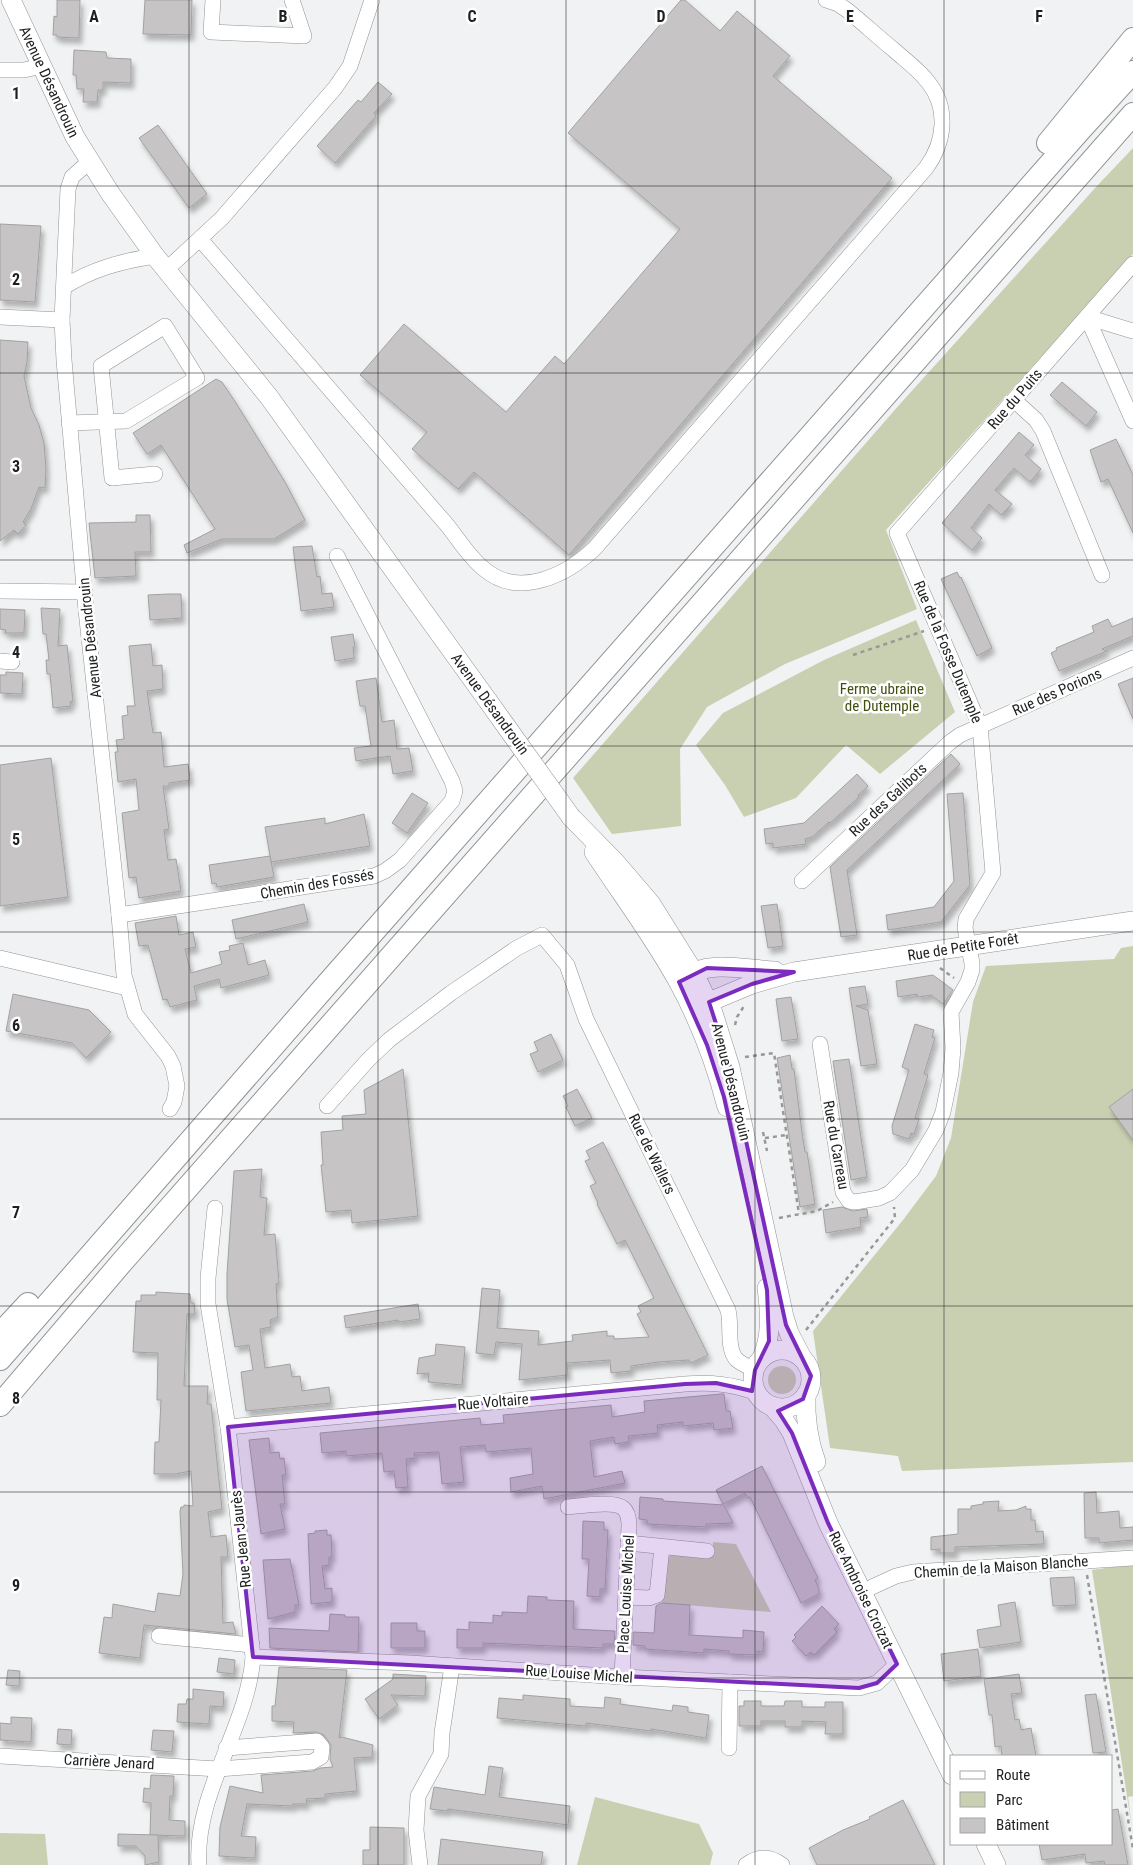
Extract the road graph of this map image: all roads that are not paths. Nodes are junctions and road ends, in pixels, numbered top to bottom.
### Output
1 (11, 0) edge
2 (213, 0) edge
3 (292, 0) edge
4 (372, 0) edge
5 (826, 0) edge
6 (1133, 39) edge
7 (42, 66) junction
8 (0, 70) edge
9 (1133, 72) edge
10 (1133, 114) edge
11 (89, 162) junction
12 (200, 239) junction
13 (160, 263) junction
14 (1133, 264) edge
15 (64, 287) junction
16 (932, 298) junction
17 (0, 317) edge
18 (1087, 317) junction
19 (62, 320) junction
20 (1133, 331) edge
21 (1014, 400) junction
22 (1133, 421) edge
23 (107, 422) junction
24 (69, 423) junction
25 (155, 474) dead end
26 (897, 533) joint
27 (337, 556) dead end
28 (1102, 575) dead end
29 (0, 590) edge
30 (84, 592) junction
31 (1133, 658) edge
32 (980, 726) junction
33 (802, 882) dead end
34 (119, 915) junction
35 (1133, 921) edge
36 (968, 945) junction
37 (0, 958) edge
38 (794, 972) junction
39 (686, 976) junction
40 (127, 988) junction
41 (699, 1004) junction
42 (820, 1044) dead end
43 (326, 1106) dead end
44 (170, 1109) dead end
45 (215, 1208) dead end
46 (108, 1234) junction
47 (0, 1334) edge
48 (802, 1358) junction
49 (0, 1359) edge
50 (758, 1364) junction
51 (757, 1393) junction
52 (806, 1396) junction
53 (0, 1405) edge
54 (772, 1406) junction
55 (228, 1427) junction
56 (568, 1508) dead end
57 (628, 1544) junction
58 (662, 1547) junction
59 (707, 1551) dead end
60 (1133, 1558) edge
61 (872, 1587) junction
62 (626, 1597) junction
63 (159, 1636) dead end
64 (252, 1651) junction
65 (897, 1664) junction
66 (452, 1666) junction
67 (622, 1677) junction
68 (730, 1682) junction
69 (226, 1748) junction
70 (729, 1748) dead end
71 (956, 1755) edge
72 (0, 1756) edge
73 (218, 1769) junction
74 (950, 1771) edge
75 (986, 1845) edge
76 (1000, 1845) edge
77 (199, 1865) edge
78 (420, 1865) edge
79 (746, 1865) edge
80 (782, 1865) edge
81 (996, 1865) edge
82 (1010, 1865) edge

1 - 7 main road, Avenue Désandrouin
2 - 3 street
4 - 12 street
5 - 12 street
6 - 16 highway
7 - 8 street
7 - 11 main road, Avenue Désandrouin
9 - 16 highway
10 - 53 highway
11 - 13 main road, Avenue Désandrouin
11 - 15 street, Avenue Désandrouin
12 - 13 street
13 - 15 street
13 - 39 main road, Avenue Désandrouin, bridge
14 - 18 street, Rue du Puits
15 - 19 street, Avenue Désandrouin
16 - 46 highway
17 - 19 street
18 - 20 street
18 - 21 street, Rue du Puits
18 - 22 street
19 - 24 street, Avenue Désandrouin
21 - 26 street, Rue du Puits
21 - 28 street
23 - 23 street
23 - 24 street
23 - 25 street
24 - 30 street, Avenue Désandrouin
26 - 32 street, Rue de la Fosse Dutemple
27 - 34 street, Chemin des Fossés
29 - 30 street
30 - 34 street, Avenue Désandrouin
31 - 32 street, Rue des Porions
32 - 33 street, Rue des Galibots
32 - 36 street, Rue de la Fosse Dutemple
34 - 40 street, Avenue Désandrouin
35 - 36 main road, Rue de Petite Forêt
36 - 38 main road, Rue de Petite Forêt
36 - 42 street, Rue du Carreau
37 - 40 street
38 - 39 main road, Rue de Petite Forêt
38 - 41 main road, Rue de Petite Forêt
39 - 41 main road, Avenue Désandrouin
40 - 44 street, Avenue Désandrouin
41 - 48 main road, Avenue Désandrouin
41 - 50 main road, Avenue Désandrouin
43 - 50 street, Rue de Wallers
45 - 55 street, Rue Jean Jaurès
46 - 47 highway
46 - 49 highway
48 - 50 main road
48 - 52 main road
50 - 51 main road
51 - 54 main road
51 - 55 street, Rue Voltaire
52 - 54 main road
52 - 61 main road, Rue Ambroise Croizat
54 - 65 main road, Rue Ambroise Croizat
55 - 64 street, Rue Jean Jaurès
56 - 57 street, Place Louise Michel
57 - 58 street
57 - 62 street, Place Louise Michel
58 - 59 street
58 - 62 street
60 - 61 street, Chemin de la Maison Blanche
61 - 71 main road, Rue Ambroise Croizat
62 - 67 street, Place Louise Michel
63 - 64 street, Rue Louise Michel
64 - 66 street, Rue Louise Michel
64 - 69 street, Rue Jean Jaurès
65 - 68 street, Rue Louise Michel
65 - 74 main road, Rue Ambroise Croizat
66 - 67 street, Rue Louise Michel
66 - 78 street
67 - 68 street, Rue Louise Michel
68 - 70 street
69 - 73 street, Rue Jean Jaurès
69 - 73 street, Carrière Jenard
72 - 73 street, Carrière Jenard
73 - 77 street, Rue Jean Jaurès
75 - 81 main road
76 - 82 main road
79 - 80 street

